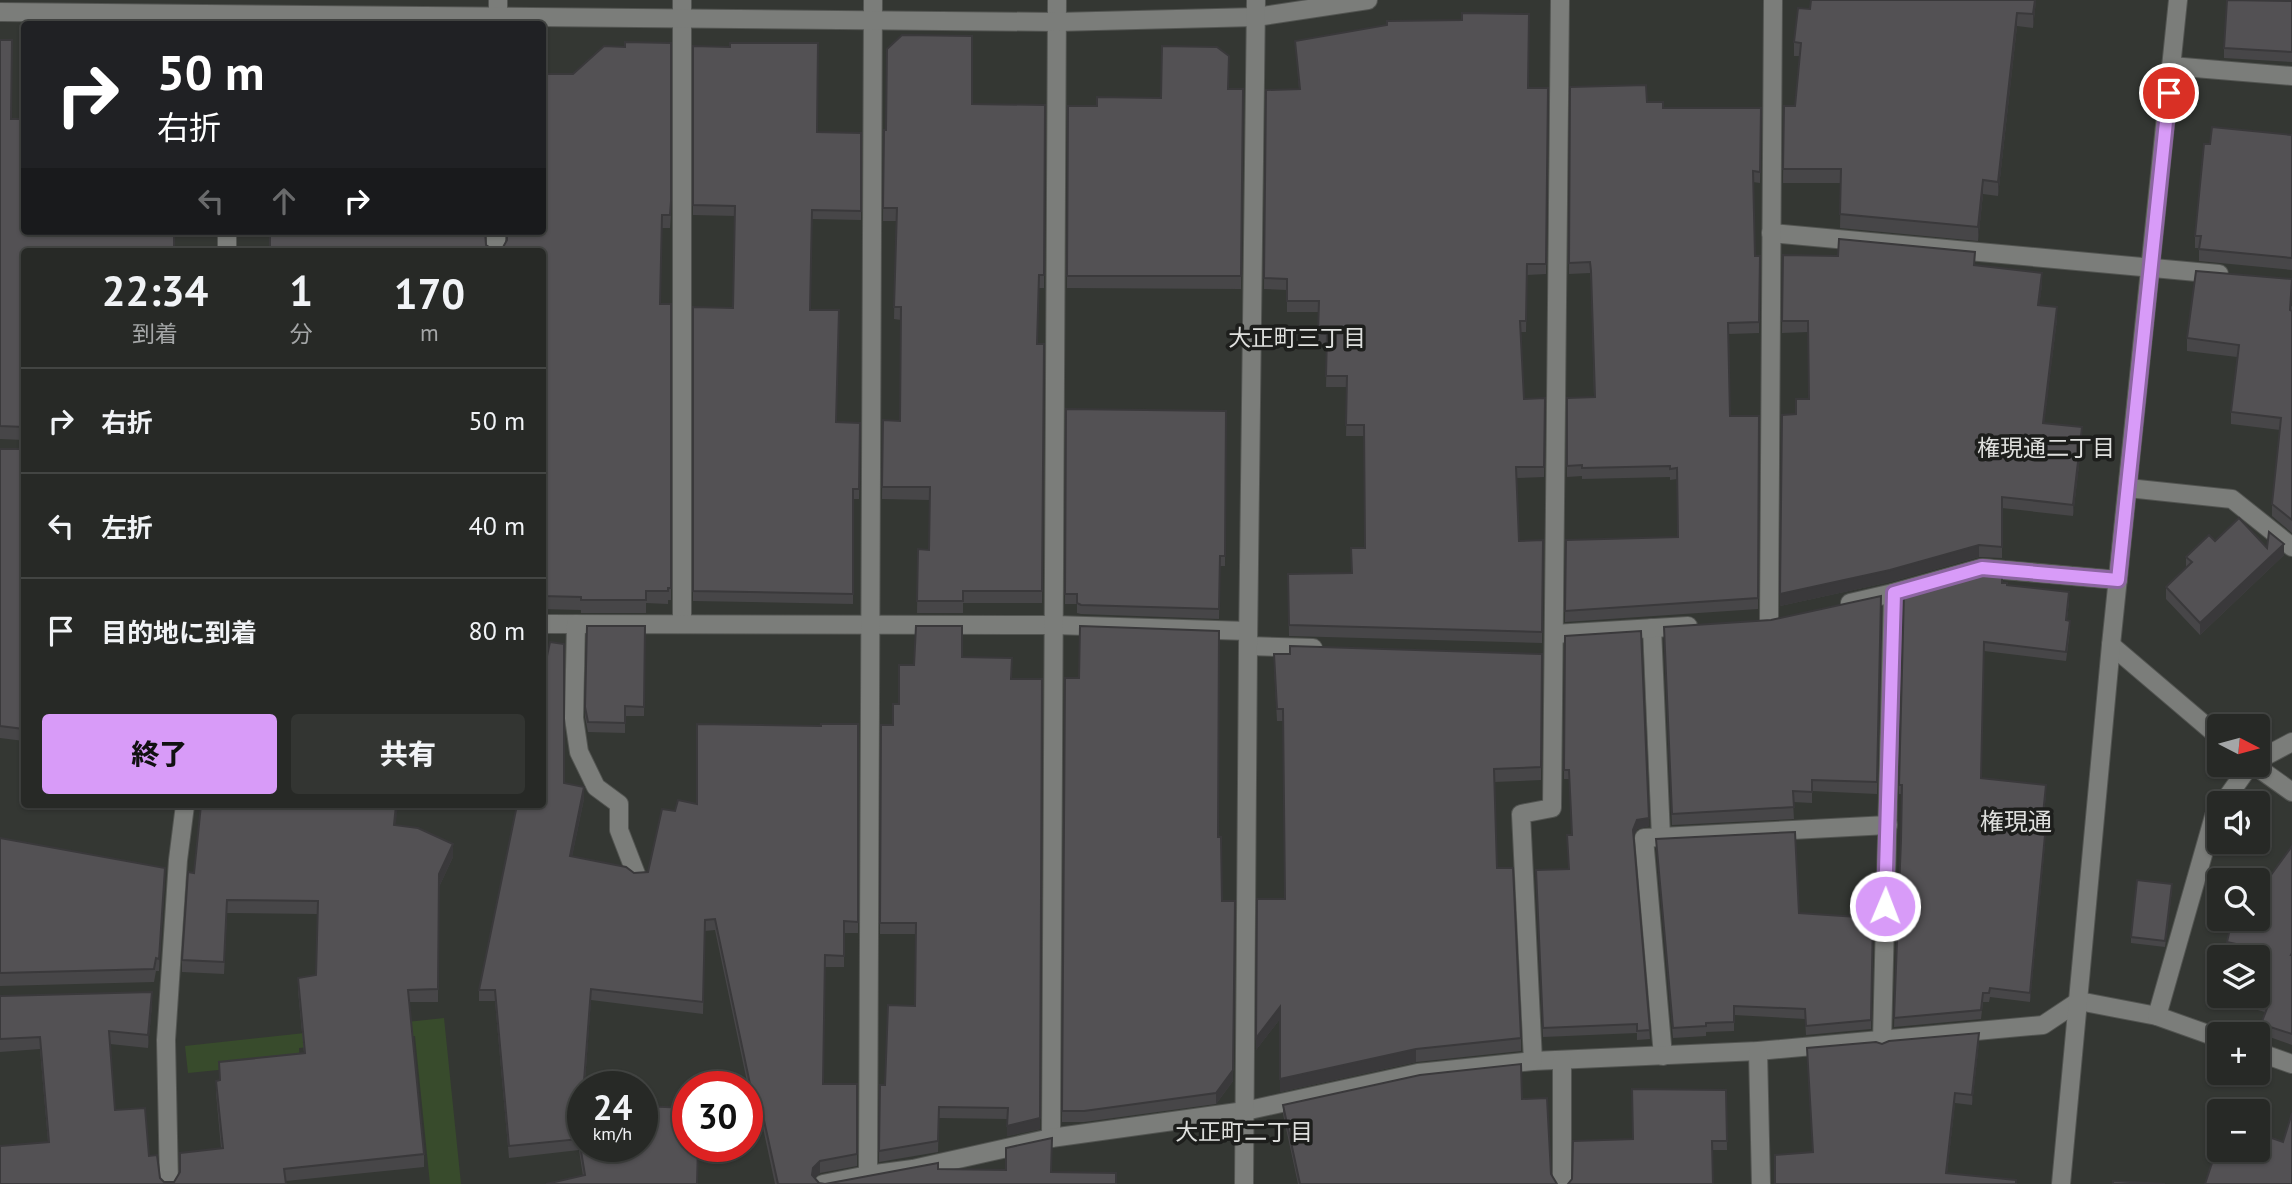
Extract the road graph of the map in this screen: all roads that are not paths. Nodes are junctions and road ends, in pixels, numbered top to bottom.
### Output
1 (873, 0) edge
2 (1057, 0) edge
3 (1367, 0) edge
4 (1560, 0) edge
5 (1773, 0) edge
6 (2178, 0) edge
7 (124, 7) edge
8 (309, 7) edge
9 (1256, 8) edge
10 (682, 9) edge
11 (0, 12) edge
12 (498, 14) edge
13 (230, 20) edge
14 (873, 20) junction
15 (1056, 22) junction
16 (2171, 66) junction
17 (2292, 76) edge
18 (1771, 233) junction
19 (2150, 268) junction
20 (2240, 276) edge
21 (2128, 488) junction
22 (2292, 547) edge
23 (2118, 580) junction
24 (1894, 593) junction
25 (1831, 607) edge
26 (1769, 620) edge
27 (546, 624) edge
28 (576, 624) junction
29 (682, 624) junction
30 (869, 624) junction
31 (1054, 625) junction
32 (1704, 625) edge
33 (1652, 628) junction
34 (1554, 634) junction
35 (1248, 638) junction
36 (2111, 645) junction
37 (1331, 648) edge
38 (2207, 727) edge
39 (2292, 742) edge
40 (2270, 754) edge
41 (2270, 777) edge
42 (2292, 792) edge
43 (185, 808) edge
44 (1888, 825) junction
45 (1661, 837) junction
46 (2207, 841) edge
47 (636, 874) edge
48 (2079, 1000) junction
49 (2157, 1016) junction
50 (2207, 1034) edge
51 (1882, 1042) junction
52 (1758, 1051) junction
53 (1663, 1056) junction
54 (2270, 1056) edge
55 (1562, 1060) junction
56 (1533, 1061) junction
57 (2292, 1064) edge
58 (1245, 1111) junction
59 (1052, 1138) junction
60 (868, 1175) junction
61 (913, 1176) edge
62 (169, 1184) edge
63 (823, 1184) edge
64 (1244, 1184) edge
65 (1562, 1184) edge
66 (1760, 1184) edge
67 (2061, 1184) edge

1 - 14 street
2 - 15 street
3 - 9 street
4 - 34 street
5 - 18 street
6 - 16 street
7 - 11 street
7 - 13 street
8 - 12 street
8 - 13 street
9 - 15 street
9 - 35 street
10 - 12 street
10 - 14 street
10 - 29 street
14 - 15 street
14 - 30 street
15 - 31 street
16 - 17 street
16 - 19 street
18 - 19 street
18 - 26 street
19 - 20 street
19 - 21 street
21 - 22 street
21 - 23 street
23 - 24 street
23 - 36 street
24 - 25 street
24 - 44 street
27 - 28 street
28 - 29 street
28 - 47 street
29 - 30 street
30 - 31 street
30 - 60 street
31 - 35 street
31 - 59 street
32 - 33 street
33 - 34 street
33 - 45 street
34 - 56 street
35 - 37 street
35 - 58 street
36 - 38 street
36 - 48 street
39 - 40 street
41 - 42 street
43 - 62 street
44 - 45 street
44 - 51 street
45 - 53 street
46 - 49 street
48 - 49 street
48 - 51 street
48 - 67 street
49 - 50 street
51 - 52 street
52 - 53 street
52 - 66 street
53 - 55 street
54 - 57 street
55 - 56 street
55 - 65 street
56 - 58 street
58 - 59 street
58 - 64 street
59 - 61 street
60 - 61 street
60 - 63 street

